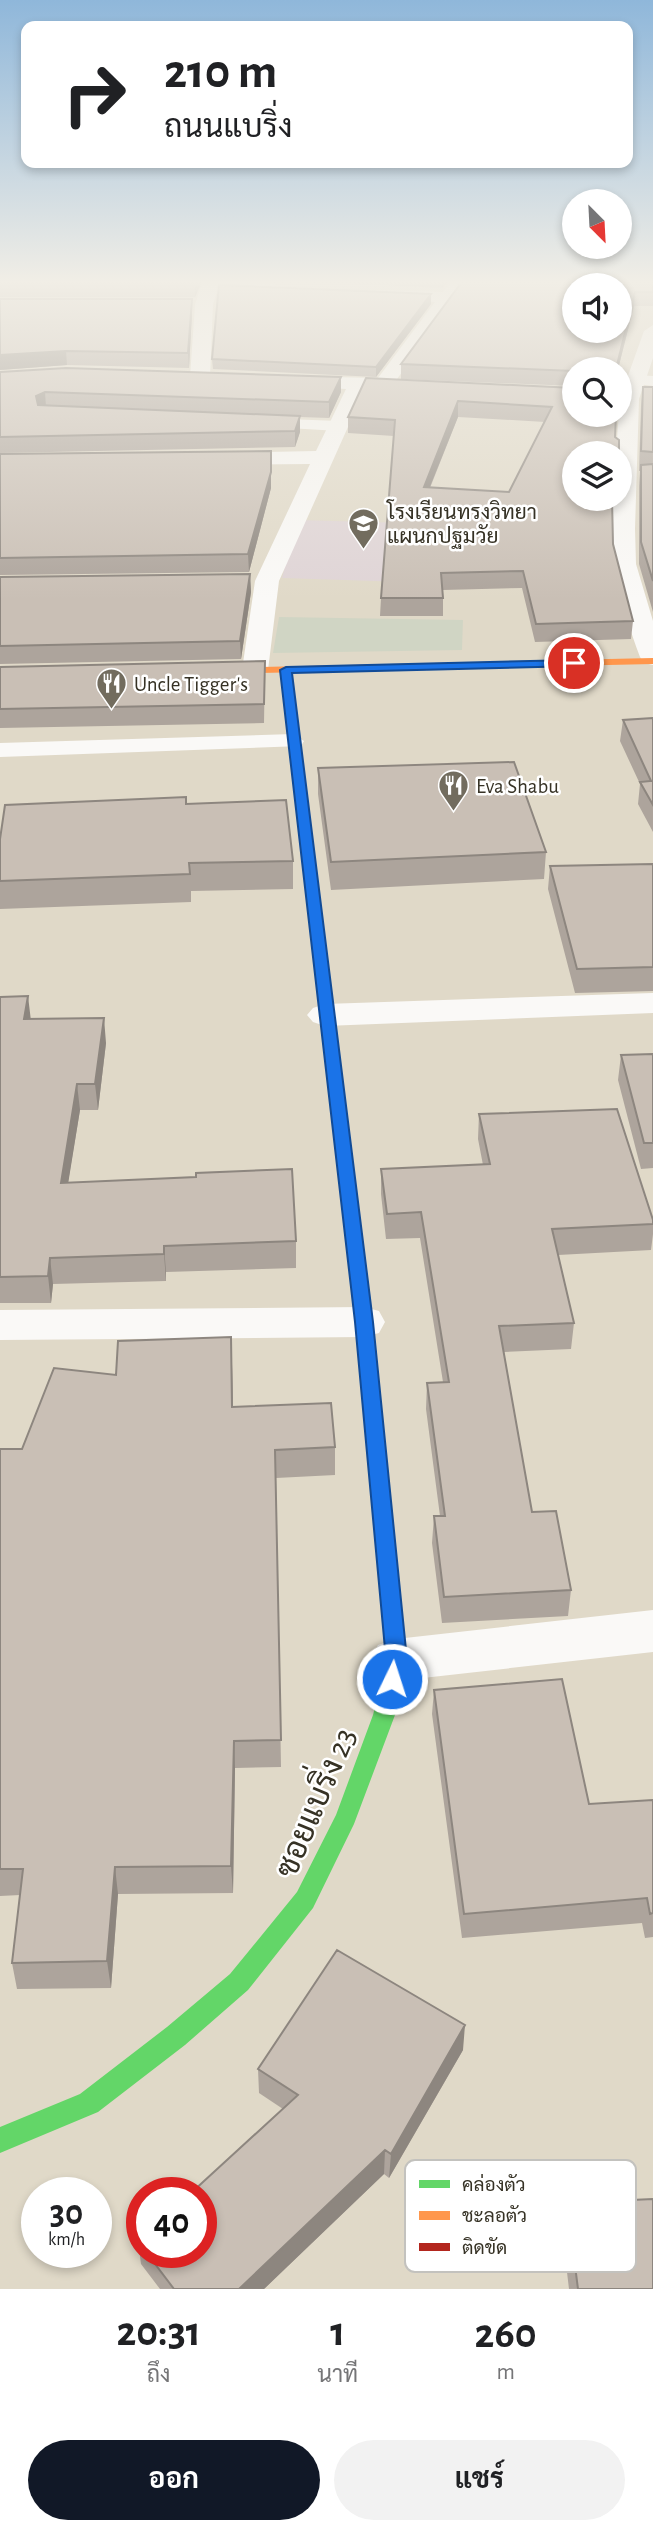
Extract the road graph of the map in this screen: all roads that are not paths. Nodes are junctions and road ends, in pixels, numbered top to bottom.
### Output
1 (357, 386) edge
2 (413, 386) edge
3 (432, 387) edge
4 (634, 390) edge
5 (653, 400) edge
6 (242, 422) edge
7 (339, 426) junction
8 (325, 457) junction
9 (203, 459) edge
10 (267, 581) junction
11 (240, 582) edge
12 (653, 659) edge
13 (248, 670) joint
14 (286, 670) junction
15 (293, 741) junction
16 (0, 750) edge
17 (302, 809) junction
18 (276, 810) edge
19 (653, 1003) edge
20 (325, 1015) junction
21 (364, 1322) junction
22 (0, 1325) edge
23 (653, 1631) edge
24 (396, 1660) junction
25 (0, 2140) edge

1 - 7 street
2 - 3 street
4 - 5 street
4 - 12 street
6 - 7 lane
7 - 8 street
8 - 9 street
8 - 10 street
10 - 11 street
10 - 13 street
12 - 14 street
13 - 14 street
14 - 15 street, ซอยแบริ่ง 23
15 - 16 lane
15 - 17 street, ซอยแบริ่ง 23
17 - 18 lane
17 - 20 street, ซอยแบริ่ง 23
19 - 20 street
20 - 21 street, ซอยแบริ่ง 23
21 - 22 street
21 - 24 street, ซอยแบริ่ง 23
23 - 24 street
24 - 25 street, ซอยแบริ่ง 23

